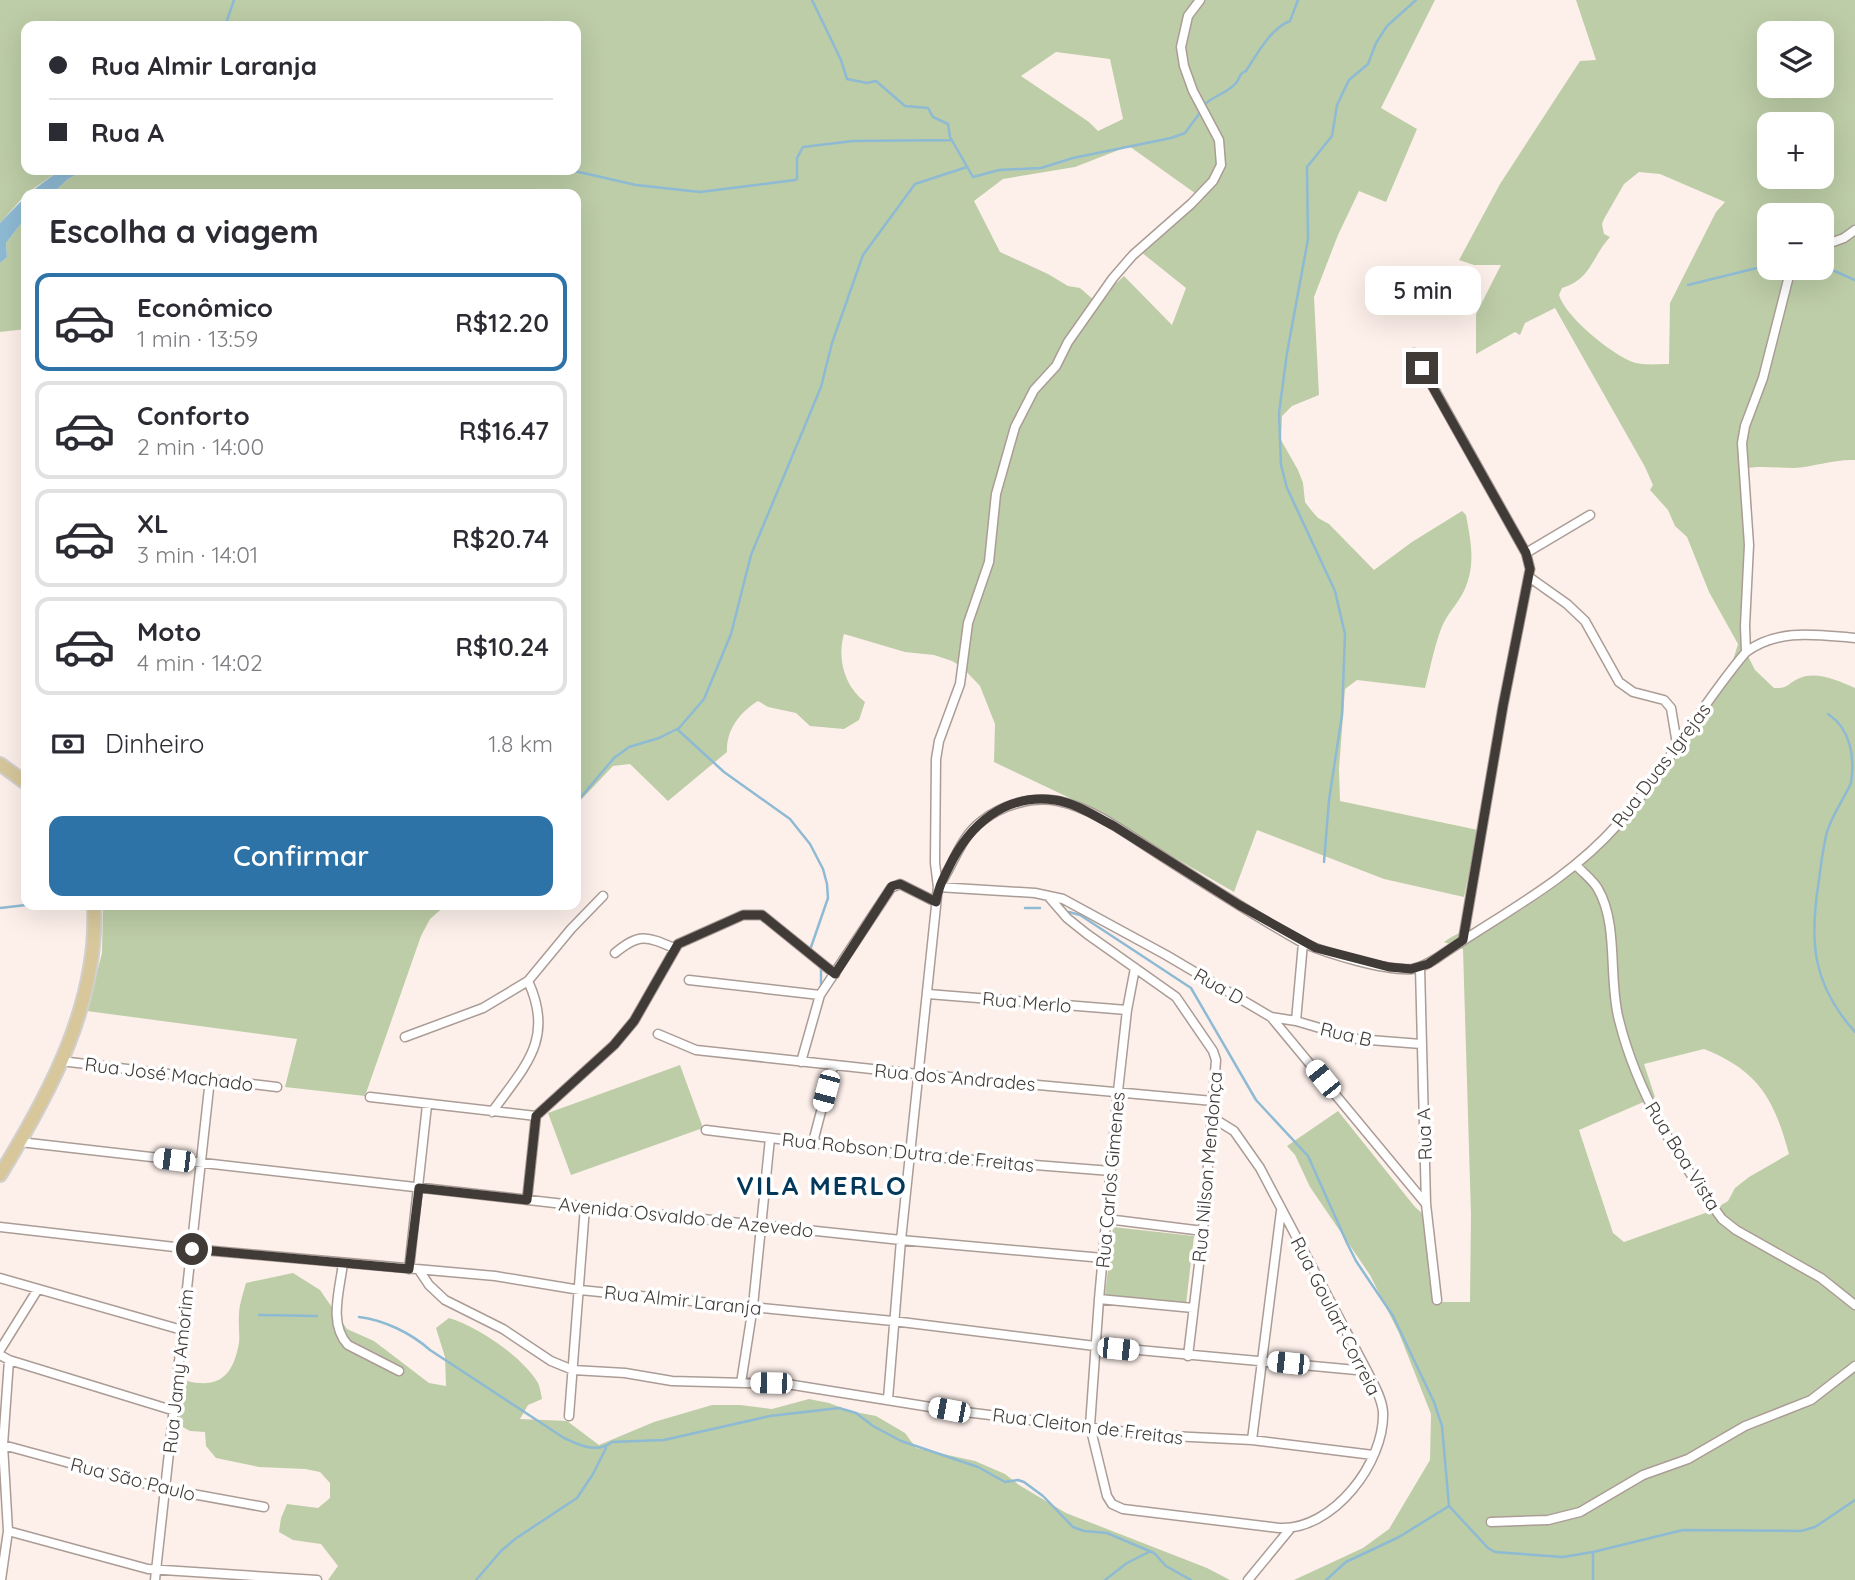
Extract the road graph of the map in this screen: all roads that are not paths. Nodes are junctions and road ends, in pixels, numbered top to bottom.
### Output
1 (1200, 0) edge
2 (1855, 230) edge
3 (1834, 242) edge
4 (1788, 280) edge
5 (1414, 353) dead end
6 (1590, 515) dead end
7 (1526, 553) junction
8 (1529, 577) junction
9 (1855, 638) edge
10 (1746, 652) junction
11 (1677, 744) junction
12 (0, 764) edge
13 (21, 779) edge
14 (1576, 865) junction
15 (938, 887) junction
16 (1047, 895) junction
17 (603, 896) dead end
18 (936, 902) junction
19 (94, 910) edge
20 (1463, 940) junction
21 (1304, 943) junction
22 (674, 948) junction
23 (615, 953) dead end
24 (1420, 967) junction
25 (1135, 968) junction
26 (835, 974) junction
27 (690, 980) dead end
28 (528, 981) junction
29 (928, 994) junction
30 (820, 995) junction
31 (1126, 1010) junction
32 (1272, 1017) junction
33 (1296, 1021) junction
34 (658, 1034) dead end
35 (405, 1037) dead end
36 (1421, 1044) junction
37 (61, 1061) junction
38 (801, 1062) junction
39 (833, 1066) junction
40 (918, 1074) junction
41 (210, 1079) junction
42 (277, 1087) dead end
43 (1118, 1091) junction
44 (370, 1097) dead end
45 (1213, 1101) junction
46 (427, 1105) junction
47 (492, 1112) junction
48 (536, 1116) junction
49 (1213, 1118) junction
50 (706, 1130) dead end
51 (770, 1138) junction
52 (20, 1142) junction
53 (813, 1142) junction
54 (909, 1155) junction
55 (201, 1163) junction
56 (1111, 1171) junction
57 (0, 1175) edge
58 (419, 1188) junction
59 (527, 1200) junction
60 (1426, 1204) junction
61 (585, 1207) junction
62 (1281, 1209) junction
63 (1107, 1219) junction
64 (760, 1225) junction
65 (0, 1227) edge
66 (1203, 1231) junction
67 (901, 1240) junction
68 (192, 1249) junction
69 (1103, 1258) junction
70 (343, 1263) junction
71 (409, 1269) junction
72 (419, 1269) junction
73 (0, 1278) edge
74 (38, 1289) junction
75 (580, 1290) junction
76 (1099, 1298) junction
77 (1437, 1300) dead end
78 (1855, 1305) edge
79 (753, 1307) junction
80 (1193, 1308) junction
81 (893, 1321) junction
82 (182, 1330) junction
83 (1095, 1346) junction
84 (0, 1350) edge
85 (0, 1355) edge
86 (1188, 1356) junction
87 (9, 1360) junction
88 (1262, 1360) junction
89 (1855, 1366) edge
90 (573, 1370) junction
91 (398, 1371) dead end
92 (1367, 1371) junction
93 (741, 1383) junction
94 (888, 1399) junction
95 (175, 1411) junction
96 (569, 1416) dead end
97 (1090, 1426) junction
98 (1252, 1440) junction
99 (3, 1445) junction
100 (1373, 1455) junction
101 (166, 1489) junction
102 (264, 1507) dead end
103 (1490, 1522) dead end
104 (1290, 1529) junction
105 (8, 1531) junction
106 (155, 1570) junction
107 (1, 1580) edge
108 (155, 1580) edge
109 (317, 1580) edge
110 (1248, 1580) edge

1 - 15 street
2 - 3 street
4 - 10 street
5 - 7 street
6 - 7 street
7 - 8 street
8 - 11 street
8 - 20 street
9 - 10 street, Rua Duas Igrejas
10 - 11 street, Rua Duas Igrejas
11 - 14 street, Rua Duas Igrejas
12 - 13 main road
14 - 20 street, Rua Duas Igrejas
14 - 78 street, Rua Boa Vista
15 - 16 street, Rua D
15 - 18 street
15 - 21 street
16 - 25 street
16 - 32 street, Rua D
17 - 28 street
18 - 26 street
18 - 29 street
19 - 37 main road
20 - 24 street, Rua Duas Igrejas
21 - 24 street
21 - 33 street
22 - 23 street
22 - 26 street
22 - 48 street
24 - 36 street, Rua A
25 - 31 street, Rua Carlos Gimenes
25 - 45 street, Rua Nilson Mendonça
26 - 30 street
27 - 30 street
28 - 35 street
28 - 47 street
29 - 31 street, Rua Merlo
29 - 40 street
30 - 38 street
31 - 43 street, Rua Carlos Gimenes
32 - 33 street, Rua B
32 - 60 street, Rua D
33 - 36 street, Rua B
34 - 38 street, Rua dos Andrades
36 - 60 street, Rua A
37 - 41 street, Rua José Machado
37 - 52 main road
38 - 39 street, Rua dos Andrades
39 - 40 street, Rua dos Andrades
39 - 53 street
40 - 43 street, Rua dos Andrades
40 - 54 street
41 - 42 street, Rua José Machado
41 - 55 street, Rua Jamy Amorim
43 - 45 street, Rua dos Andrades
43 - 56 street, Rua Carlos Gimenes
44 - 46 street
45 - 49 street, Rua Nilson Mendonça
46 - 47 street
46 - 58 street
47 - 48 street
48 - 59 street
49 - 62 street, Rua Goulart Correia
49 - 66 street, Rua Nilson Mendonça
50 - 51 street, Rua Robson Dutra de Freitas
51 - 53 street, Rua Robson Dutra de Freitas
51 - 64 street
52 - 55 street, Avenida Osvaldo de Azevedo
52 - 57 main road
53 - 54 street, Rua Robson Dutra de Freitas
54 - 56 street, Rua Robson Dutra de Freitas
54 - 67 street
55 - 58 street, Avenida Osvaldo de Azevedo
55 - 68 street, Rua Jamy Amorim
56 - 63 street, Rua Carlos Gimenes
58 - 59 street, Avenida Osvaldo de Azevedo
58 - 71 street
59 - 61 street, Avenida Osvaldo de Azevedo
60 - 77 street, Rua A
61 - 64 street, Avenida Osvaldo de Azevedo
61 - 75 street
62 - 88 street
62 - 92 street, Rua Goulart Correia
63 - 66 street
63 - 69 street, Rua Carlos Gimenes
64 - 67 street, Avenida Osvaldo de Azevedo
64 - 79 street
65 - 68 street, Rua Almir Laranja
66 - 80 street, Rua Nilson Mendonça
67 - 69 street, Avenida Osvaldo de Azevedo
67 - 81 street
68 - 70 street, Rua Almir Laranja
68 - 82 street, Rua Jamy Amorim
69 - 76 street, Rua Carlos Gimenes
70 - 71 street, Rua Almir Laranja
70 - 91 street
71 - 72 street, Rua Almir Laranja
72 - 75 street, Rua Almir Laranja
72 - 90 street, Rua Cleiton de Freitas
73 - 74 street
74 - 82 street
74 - 84 street
75 - 79 street, Rua Almir Laranja
75 - 90 street
76 - 80 street
76 - 83 street, Rua Carlos Gimenes
79 - 81 street, Rua Almir Laranja
79 - 93 street
80 - 86 street, Rua Nilson Mendonça
81 - 83 street, Rua Almir Laranja
81 - 94 street
82 - 95 street, Rua Jamy Amorim
83 - 86 street, Rua Almir Laranja
83 - 97 street, Rua Carlos Gimenes
85 - 87 street
86 - 88 street, Rua Almir Laranja
87 - 95 street
87 - 99 street
88 - 92 street, Rua Almir Laranja
88 - 98 street
89 - 103 street
90 - 93 street, Rua Cleiton de Freitas
90 - 96 street
92 - 100 street, Rua Goulart Correia
93 - 94 street, Rua Cleiton de Freitas
94 - 97 street, Rua Cleiton de Freitas
95 - 101 street, Rua Jamy Amorim
97 - 98 street, Rua Cleiton de Freitas
97 - 104 street, Rua Carlos Gimenes
98 - 100 street, Rua Cleiton de Freitas
99 - 101 street, Rua São Paulo
99 - 105 street
100 - 104 street, Rua Goulart Correia
101 - 102 street, Rua São Paulo
101 - 106 street, Rua Jamy Amorim
104 - 110 street
105 - 106 street
105 - 107 street
106 - 108 street, Rua Jamy Amorim
106 - 109 street

